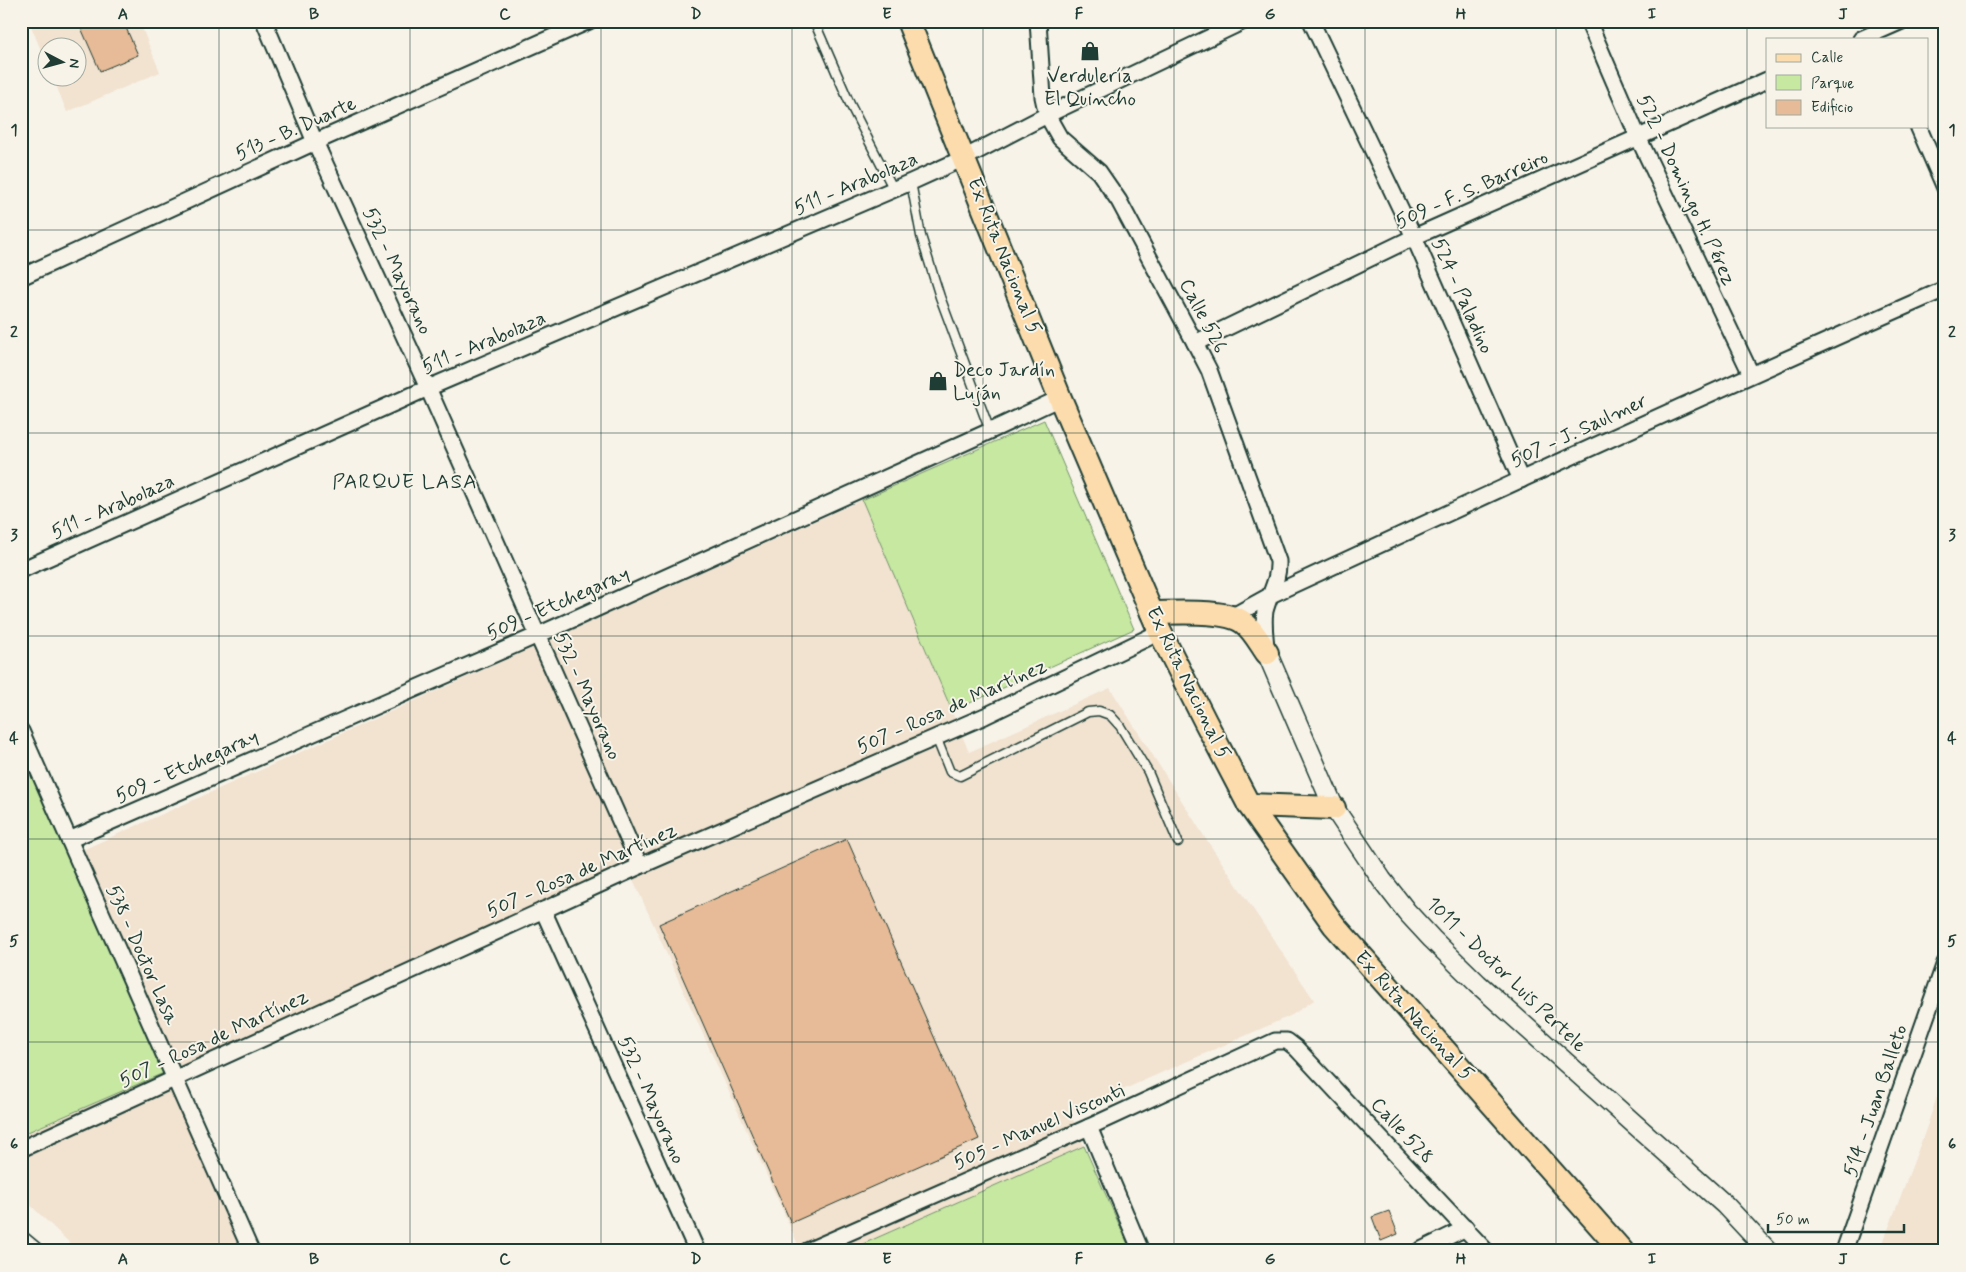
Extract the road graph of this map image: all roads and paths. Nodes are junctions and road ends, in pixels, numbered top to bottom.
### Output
1 (264, 21) edge
2 (589, 21) edge
3 (814, 21) edge
4 (908, 21) edge
5 (1038, 21) edge
6 (1244, 21) edge
7 (1311, 21) edge
8 (1588, 21) edge
9 (1902, 21) edge
10 (1876, 31) edge
11 (1863, 38) edge
12 (1766, 80) edge
13 (1047, 114) junction
14 (1919, 128) edge
15 (1638, 137) junction
16 (315, 142) junction
17 (964, 158) junction
18 (911, 182) junction
19 (1945, 188) edge
20 (894, 190) junction
21 (1414, 237) junction
22 (21, 277) edge
23 (1945, 288) edge
24 (1196, 342) junction
25 (1751, 374) junction
26 (428, 388) junction
27 (1060, 398) junction
28 (990, 431) junction
29 (1521, 480) junction
30 (21, 570) edge
31 (1271, 595) junction
32 (1234, 616) junction
33 (1156, 622) junction
34 (538, 635) junction
35 (1267, 654) junction
36 (21, 731) edge
37 (936, 737) junction
38 (1249, 805) junction
39 (1334, 808) junction
40 (69, 840) junction
41 (1178, 842) dead end
42 (640, 866) junction
43 (543, 910) junction
44 (1945, 964) edge
45 (1287, 1040) joint
46 (175, 1079) junction
47 (1089, 1127) junction
48 (21, 1150) edge
49 (1466, 1228) junction
50 (21, 1241) edge
51 (33, 1251) edge
52 (251, 1251) edge
53 (697, 1251) edge
54 (807, 1251) edge
55 (1141, 1251) edge
56 (1419, 1251) edge
57 (1486, 1251) edge
58 (1622, 1251) edge
59 (1768, 1251) edge
60 (1844, 1251) edge

1 - 16 street, 532 - Mayorano
2 - 16 street, 513 - B. Duarte
3 - 20 lane
4 - 17 main road, Ex Ruta Nacional 5
5 - 13 street, Calle 526
6 - 13 street, 511 - Arabolaza
7 - 21 street, 524 - Paladino
8 - 15 street, 522 - Domingo H. Pérez
9 - 10 street
10 - 11 street
12 - 15 street, 509 - F. S. Barreiro
13 - 17 street, 511 - Arabolaza
13 - 24 street, Calle 526
14 - 19 street
15 - 21 street, 509 - F. S. Barreiro
15 - 25 street, 522 - Domingo H. Pérez
16 - 22 street, 513 - B. Duarte
16 - 26 street, 532 - Mayorano
17 - 18 street, 511 - Arabolaza
17 - 27 main road, Ex Ruta Nacional 5
18 - 20 street, 511 - Arabolaza
18 - 28 lane
20 - 26 street, 511 - Arabolaza
21 - 24 street, 509 - F. S. Barreiro
21 - 29 street, 524 - Paladino
23 - 25 street, 507 - J. Saulmer
24 - 31 street, Calle 526
25 - 29 street, 507 - J. Saulmer
26 - 30 street, 511 - Arabolaza
26 - 34 street, 532 - Mayorano
27 - 28 street, 509 - Etchegaray
27 - 33 main road, Ex Ruta Nacional 5
28 - 34 street, 509 - Etchegaray
29 - 31 street, 507 - J. Saulmer
31 - 32 street, 507 - J. Saulmer
31 - 35 street, Calle 526
32 - 33 main road
32 - 35 main road
33 - 37 street, 507 - Rosa de Martínez
33 - 38 main road, Ex Ruta Nacional 5
34 - 40 street, 509 - Etchegaray
34 - 42 street, 532 - Mayorano
35 - 39 street, 1011 - Doctor Luis Pertele
36 - 40 street, 538 - Doctor Lasa
37 - 41 lane
37 - 42 street, 507 - Rosa de Martínez
38 - 39 main road
38 - 58 main road, Ex Ruta Nacional 5
39 - 59 street, 1011 - Doctor Luis Pertele
40 - 46 street, 538 - Doctor Lasa
42 - 43 street, 507 - Rosa de Martínez
43 - 46 street, 507 - Rosa de Martínez
43 - 53 street, 532 - Mayorano
44 - 60 street, 514 - Juan Balleto
45 - 47 street, 505 - Manuel Visconti
45 - 49 street, Calle 528
46 - 48 street, 507 - Rosa de Martínez
46 - 52 street, 538 - Doctor Lasa
47 - 54 street, 505 - Manuel Visconti
47 - 55 street
49 - 56 street
49 - 57 street, Calle 528
50 - 51 street

